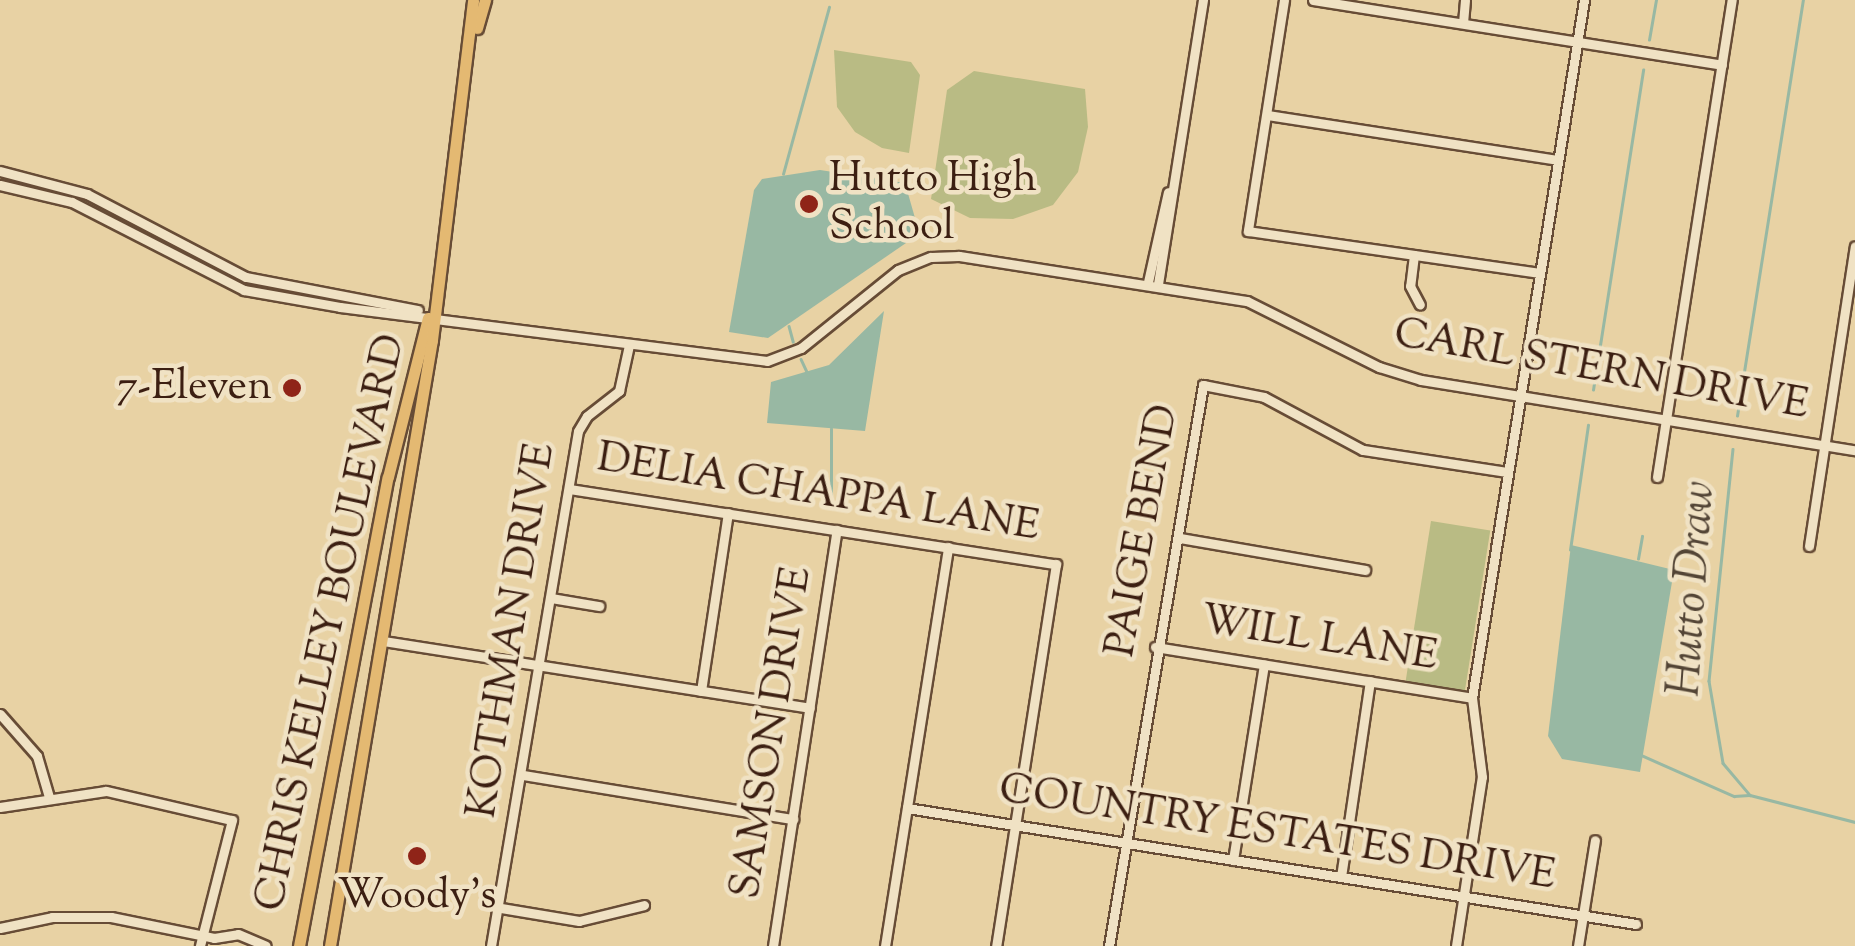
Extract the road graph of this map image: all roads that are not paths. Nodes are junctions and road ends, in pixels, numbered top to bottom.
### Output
1 (473, 0) edge
2 (486, 0) edge
3 (1204, 0) edge
4 (1284, 0) edge
5 (1313, 0) edge
6 (1465, 0) edge
7 (1584, 0) edge
8 (1732, 0) edge
9 (1463, 23) junction
10 (1577, 42) junction
11 (472, 46) junction
12 (1722, 65) junction
13 (1266, 115) junction
14 (1558, 160) junction
15 (0, 172) edge
16 (0, 185) edge
17 (1855, 247) edge
18 (1414, 255) junction
19 (1539, 273) junction
20 (1153, 283) junction
21 (1420, 305) dead end
22 (430, 314) junction
23 (629, 344) junction
24 (1519, 396) junction
25 (1662, 420) junction
26 (1824, 444) junction
27 (1855, 450) edge
28 (1507, 472) junction
29 (1657, 476) dead end
30 (569, 489) junction
31 (728, 513) junction
32 (837, 530) junction
33 (1180, 538) junction
34 (1809, 546) dead end
35 (948, 547) junction
36 (1365, 570) dead end
37 (552, 598) junction
38 (599, 606) dead end
39 (383, 641) junction
40 (1155, 647) junction
41 (1264, 664) junction
42 (540, 666) junction
43 (1370, 682) junction
44 (701, 691) junction
45 (1472, 698) junction
46 (810, 708) junction
47 (0, 714) edge
48 (522, 776) junction
49 (49, 797) junction
50 (0, 807) edge
51 (907, 808) junction
52 (792, 819) junction
53 (1015, 825) junction
54 (1595, 840) dead end
55 (1124, 843) junction
56 (1233, 860) junction
57 (1341, 877) junction
58 (1464, 897) junction
59 (644, 905) dead end
60 (501, 908) junction
61 (1583, 916) junction
62 (1636, 924) dead end
63 (0, 928) edge
64 (206, 940) edge
65 (224, 946) edge
66 (266, 946) edge
67 (299, 946) edge
68 (330, 946) edge
69 (491, 946) edge
70 (773, 946) edge
71 (885, 946) edge
72 (996, 946) edge
73 (1109, 946) edge
74 (1456, 946) edge
75 (1578, 946) edge

1 - 11 main road, CHRIS KELLEY BOULEVARD
2 - 11 main road, CHRIS KELLEY BOULEVARD
3 - 20 street
4 - 13 street
5 - 9 street
6 - 9 street
7 - 10 street
8 - 12 street
9 - 10 street
10 - 12 street
10 - 14 street
11 - 22 main road, CHRIS KELLEY BOULEVARD
12 - 25 street
13 - 14 street
13 - 18 street
14 - 19 street
15 - 22 street, CARL STERN DRIVE
16 - 22 street, CARL STERN DRIVE
17 - 26 street
18 - 19 street
18 - 21 street
19 - 24 street
20 - 23 street, CARL STERN DRIVE
20 - 24 street, CARL STERN DRIVE
22 - 23 street, CARL STERN DRIVE
22 - 39 main road, CHRIS KELLEY BOULEVARD
22 - 67 main road, CHRIS KELLEY BOULEVARD
23 - 30 street, KOTHMAN DRIVE
24 - 25 street, CARL STERN DRIVE
24 - 28 street
25 - 26 street, CARL STERN DRIVE
25 - 29 street
26 - 27 street, CARL STERN DRIVE
26 - 34 street
28 - 33 street, PAIGE BEND
28 - 45 street
30 - 31 street, DELIA CHAPPA LANE
30 - 37 street, KOTHMAN DRIVE
31 - 32 street, DELIA CHAPPA LANE
31 - 44 street
32 - 35 street, DELIA CHAPPA LANE
32 - 46 street, SAMSON DRIVE
33 - 36 street
33 - 40 street, PAIGE BEND
35 - 51 street
35 - 53 street, DELIA CHAPPA LANE
37 - 38 street
37 - 42 street, KOTHMAN DRIVE
39 - 42 street
39 - 68 main road, CHRIS KELLEY BOULEVARD
40 - 41 street, WILL LANE
40 - 55 street, PAIGE BEND
41 - 43 street, WILL LANE
41 - 56 street
42 - 44 street
42 - 48 street, KOTHMAN DRIVE
43 - 45 street, WILL LANE
43 - 57 street
44 - 46 street
45 - 58 street
46 - 52 street, SAMSON DRIVE
47 - 49 street
48 - 52 street
48 - 60 street, KOTHMAN DRIVE
49 - 50 street
49 - 64 street
51 - 53 street, COUNTRY ESTATES DRIVE
51 - 71 street
52 - 70 street, SAMSON DRIVE
53 - 55 street, COUNTRY ESTATES DRIVE
53 - 72 street
54 - 61 street
55 - 56 street, COUNTRY ESTATES DRIVE
55 - 73 street, PAIGE BEND
56 - 57 street, COUNTRY ESTATES DRIVE
57 - 58 street, COUNTRY ESTATES DRIVE
58 - 61 street, COUNTRY ESTATES DRIVE
58 - 74 street
59 - 60 street
60 - 69 street, KOTHMAN DRIVE
61 - 62 street, COUNTRY ESTATES DRIVE
61 - 75 street
63 - 64 street
64 - 65 street
64 - 66 street

